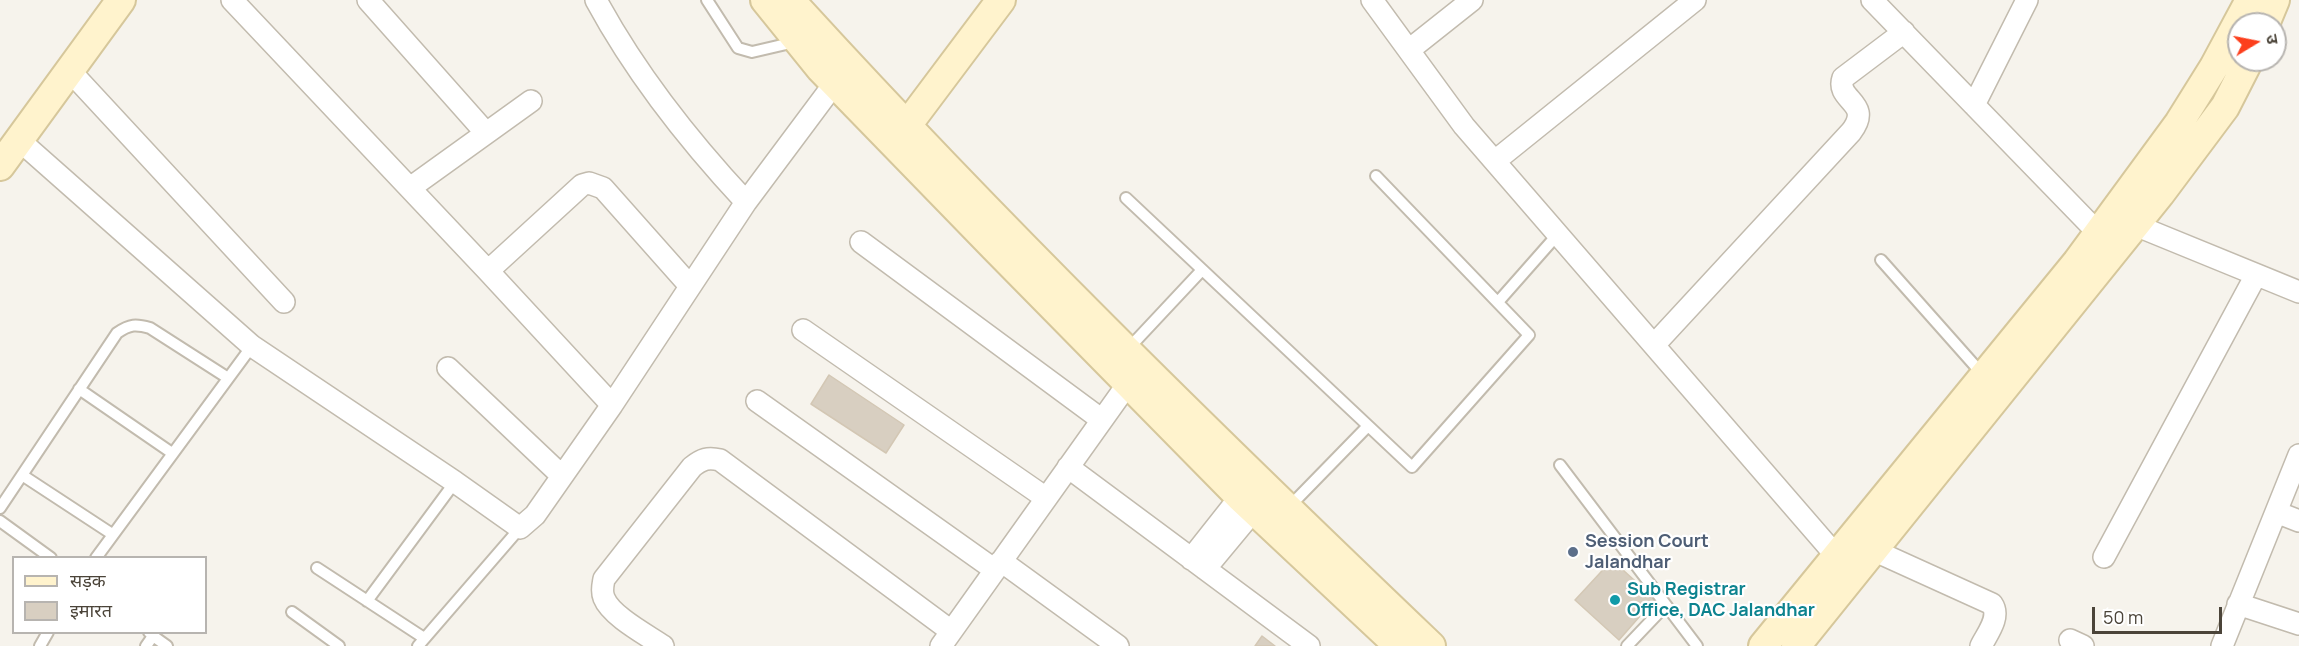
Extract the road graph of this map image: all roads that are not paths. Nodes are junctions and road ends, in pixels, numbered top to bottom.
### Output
1 (121, 0) edge
2 (232, 0) edge
3 (368, 0) edge
4 (596, 0) edge
5 (706, 0) edge
6 (765, 0) edge
7 (790, 0) edge
8 (1001, 0) edge
9 (1372, 0) edge
10 (1472, 0) edge
11 (1695, 0) edge
12 (1872, 0) edge
13 (2027, 0) edge
14 (2250, 0) edge
15 (1904, 32) junction
16 (798, 42) junction
17 (1408, 50) junction
18 (69, 70) junction
19 (2243, 72) edge
20 (841, 73) junction
21 (531, 101) dead end
22 (1974, 105) junction
23 (486, 133) junction
24 (900, 134) junction
25 (19, 140) junction
26 (1495, 161) junction
27 (0, 166) edge
28 (1376, 176) dead end
29 (410, 188) junction
30 (1126, 198) dead end
31 (746, 202) junction
32 (2116, 229) junction
33 (1558, 234) junction
34 (861, 242) dead end
35 (1881, 260) dead end
36 (1202, 270) junction
37 (488, 271) junction
38 (2256, 275) junction
39 (690, 286) junction
40 (2299, 292) edge
41 (284, 302) dead end
42 (1498, 303) junction
43 (803, 330) dead end
44 (1654, 345) junction
45 (252, 346) junction
46 (1133, 365) junction
47 (448, 368) dead end
48 (1984, 376) junction
49 (228, 378) junction
50 (79, 389) junction
51 (757, 401) dead end
52 (612, 405) junction
53 (1102, 420) junction
54 (1367, 427) junction
55 (172, 453) junction
56 (2299, 455) edge
57 (1560, 465) dead end
58 (1068, 468) junction
59 (22, 475) junction
60 (562, 476) junction
61 (455, 482) junction
62 (1047, 498) junction
63 (1247, 503) junction
64 (0, 508) edge
65 (1287, 508) junction
66 (2276, 512) junction
67 (0, 521) edge
68 (2299, 521) edge
69 (520, 528) junction
70 (112, 534) junction
71 (1874, 550) junction
72 (48, 556) edge
73 (97, 556) edge
74 (2104, 557) dead end
75 (1198, 564) junction
76 (998, 565) junction
77 (1845, 566) junction
78 (317, 568) dead end
79 (367, 601) junction
80 (2238, 604) junction
81 (1666, 605) junction
82 (292, 612) dead end
83 (2299, 624) edge
84 (151, 634) edge
85 (1399, 636) edge
86 (946, 638) edge
87 (421, 642) edge
88 (146, 646) edge
89 (167, 646) edge
90 (339, 646) edge
91 (663, 646) edge
92 (1118, 646) edge
93 (1309, 646) edge
94 (1431, 646) edge
95 (1627, 646) edge
96 (1697, 646) edge
97 (1764, 646) edge
98 (1796, 646) edge
99 (1981, 646) edge
100 (2222, 646) edge

1 - 18 street
2 - 29 street
3 - 23 street
4 - 31 street
5 - 16 lane
6 - 16 street
7 - 20 street
8 - 24 street
9 - 17 street
10 - 17 street
11 - 26 street
12 - 15 street
13 - 22 street
14 - 32 street
15 - 22 street
15 - 44 street
16 - 20 street
17 - 26 street
18 - 25 street
18 - 41 street
19 - 32 street
20 - 24 street
20 - 31 street
21 - 23 street
22 - 32 street
23 - 29 street
24 - 46 street
25 - 27 street
25 - 45 street
26 - 33 street
28 - 42 lane
29 - 37 street
30 - 36 lane
31 - 39 street
32 - 38 street
32 - 48 street
32 - 71 street
33 - 42 lane
33 - 44 street
34 - 53 street
35 - 48 lane
36 - 46 lane
36 - 54 lane
37 - 39 street
37 - 52 street
38 - 40 street
38 - 74 street
39 - 52 street
42 - 54 lane
43 - 62 street
44 - 77 street
45 - 49 lane
45 - 61 street
46 - 53 street
46 - 63 street
46 - 65 street
47 - 60 street
48 - 77 street
49 - 50 lane
49 - 55 lane
50 - 55 lane
50 - 59 lane
51 - 76 street
52 - 60 street
53 - 58 street
54 - 65 lane
55 - 70 lane
56 - 66 street
57 - 81 lane
58 - 62 street
58 - 75 street
59 - 64 lane
59 - 70 lane
60 - 69 street
61 - 69 street
61 - 79 lane
62 - 76 street
63 - 75 street
63 - 85 street
65 - 85 street
66 - 68 street
66 - 80 street
67 - 72 lane
69 - 87 lane
70 - 73 lane
71 - 77 street
71 - 99 street
75 - 93 street
76 - 86 street
76 - 92 street
77 - 97 street
77 - 98 street
78 - 79 lane
79 - 87 lane
80 - 83 street
80 - 100 street
81 - 95 lane
81 - 96 lane
82 - 90 lane
84 - 88 lane
84 - 89 lane
85 - 94 street
86 - 91 street

